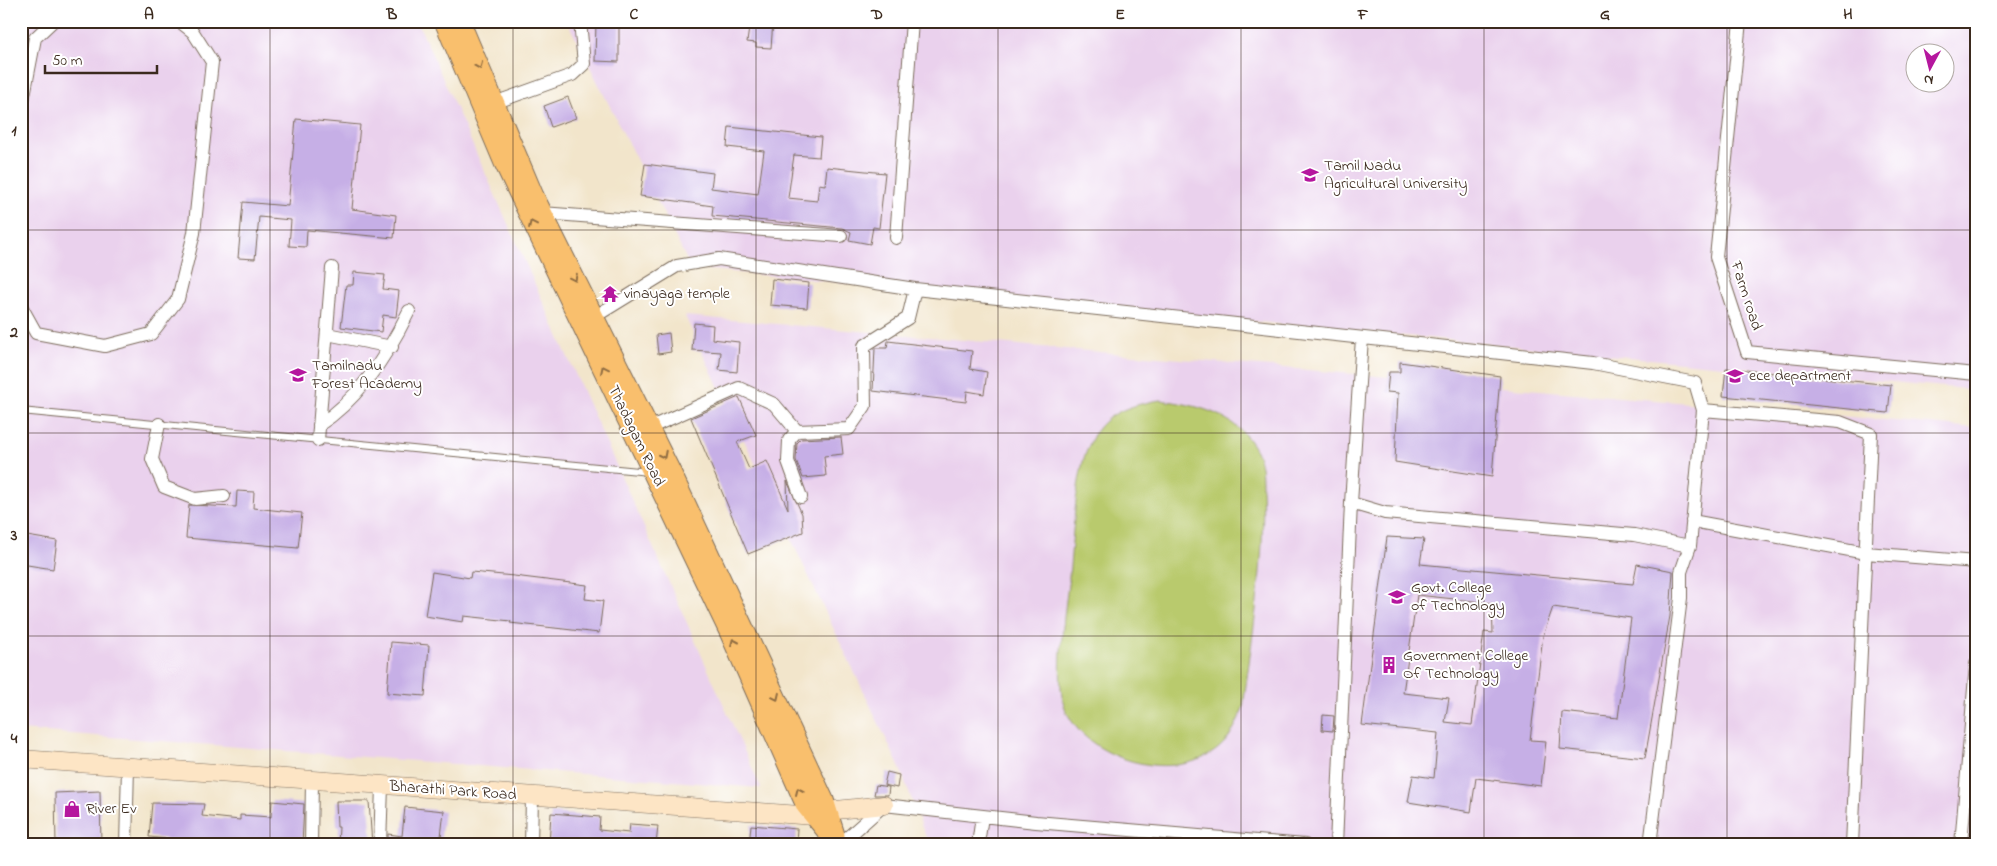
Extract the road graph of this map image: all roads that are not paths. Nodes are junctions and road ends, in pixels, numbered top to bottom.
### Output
1 (53, 21) edge
2 (179, 21) edge
3 (444, 21) edge
4 (460, 21) edge
5 (580, 21) edge
6 (912, 21) edge
7 (1740, 21) edge
8 (494, 103) junction
9 (21, 111) edge
10 (542, 212) junction
11 (841, 236) dead end
12 (896, 238) dead end
13 (332, 268) dead end
14 (916, 289) junction
15 (21, 306) edge
16 (409, 311) dead end
17 (594, 317) junction
18 (327, 334) junction
19 (1362, 338) junction
20 (392, 347) junction
21 (1976, 374) edge
22 (1703, 410) junction
23 (21, 411) edge
24 (159, 424) junction
25 (319, 425) junction
26 (650, 428) junction
27 (797, 431) junction
28 (318, 440) junction
29 (653, 472) junction
30 (224, 496) dead end
31 (802, 497) dead end
32 (1351, 503) junction
33 (1692, 521) junction
34 (1690, 546) junction
35 (1866, 552) junction
36 (1976, 562) edge
37 (1976, 664) edge
38 (21, 759) edge
39 (128, 767) junction
40 (312, 781) junction
41 (382, 786) junction
42 (532, 797) junction
43 (884, 805) junction
44 (821, 814) junction
45 (982, 816) junction
46 (126, 845) edge
47 (311, 845) edge
48 (380, 845) edge
49 (531, 845) edge
50 (838, 845) edge
51 (978, 845) edge
52 (1305, 845) edge
53 (1336, 845) edge
54 (1650, 845) edge
55 (1852, 845) edge
56 (1961, 845) edge

1 - 9 street
2 - 15 street
29 -> 3 main road, Thadagam Road
4 -> 8 main road, Thadagam Road
5 - 8 street
6 - 12 street
7 - 21 street, Farm road
8 - 10 main road, Thadagam Road
10 - 11 street
10 -> 17 main road, Thadagam Road
13 - 18 street
14 - 17 street
14 - 19 street
14 - 27 street
16 - 20 street
17 - 26 main road, Thadagam Road
18 - 20 street
18 - 25 street
19 - 22 street
19 - 32 street
20 - 25 street
22 - 33 street
22 - 35 street
23 - 24 lane
24 - 28 lane
24 - 30 street
25 - 28 street
26 - 27 street
26 -> 44 main road, Thadagam Road
27 - 31 street
28 - 29 lane
44 -> 29 main road, Thadagam Road
32 - 34 street
32 - 53 street
33 - 34 street
33 - 35 street
34 - 54 street
35 - 36 street
35 - 55 street
37 - 56 street
38 - 39 main road, Bharathi Park Road
39 - 40 main road, Bharathi Park Road
39 - 46 street
40 - 41 main road, Bharathi Park Road
40 - 47 street
41 - 42 main road, Bharathi Park Road
41 - 48 street
42 - 44 main road, Bharathi Park Road
42 - 49 street
43 - 44 main road, Bharathi Park Road
43 - 45 street
43 - 50 street
44 - 50 main road, Thadagam Road
45 - 51 street
45 - 52 street

